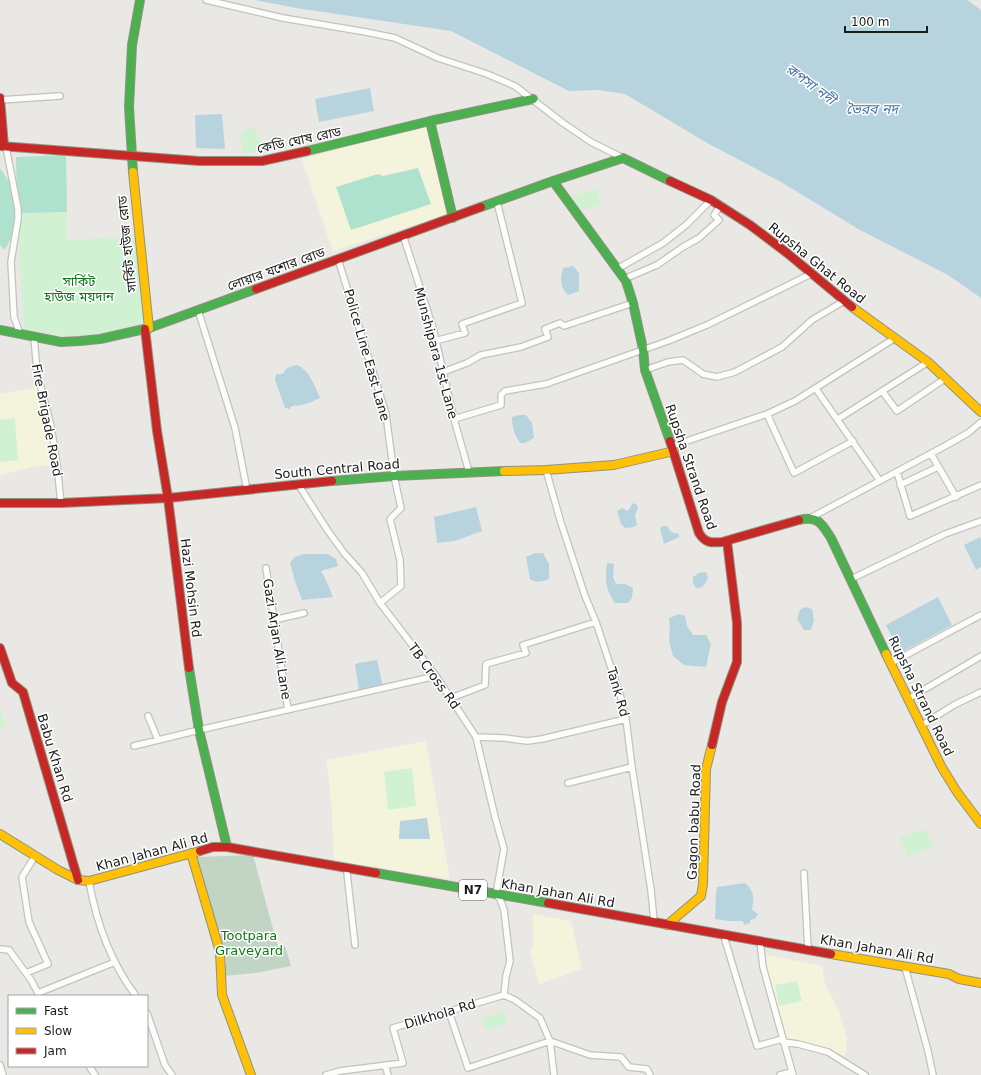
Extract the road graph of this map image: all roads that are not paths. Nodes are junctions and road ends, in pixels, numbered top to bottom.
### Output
1 (140, 0) edge
2 (206, 0) edge
3 (60, 96) dead end
4 (0, 99) edge
5 (533, 99) junction
6 (430, 121) junction
7 (4, 146) edge
8 (131, 156) junction
9 (623, 158) junction
10 (553, 181) junction
11 (711, 200) junction
12 (498, 202) junction
13 (721, 205) junction
14 (453, 218) junction
15 (403, 235) junction
16 (338, 259) junction
17 (616, 269) junction
18 (811, 274) junction
19 (624, 279) junction
20 (844, 301) junction
21 (633, 303) junction
22 (198, 310) junction
23 (148, 329) junction
24 (0, 330) edge
25 (20, 334) junction
26 (34, 337) junction
27 (895, 338) junction
28 (435, 341) junction
29 (643, 349) junction
30 (928, 362) junction
31 (645, 370) junction
32 (443, 372) junction
33 (946, 378) junction
34 (816, 389) junction
35 (882, 391) junction
36 (981, 412) edge
37 (767, 414) junction
38 (454, 419) junction
39 (838, 419) junction
40 (981, 422) edge
41 (853, 441) junction
42 (673, 449) junction
43 (931, 454) junction
44 (938, 467) junction
45 (546, 470) junction
46 (469, 472) junction
47 (897, 472) junction
48 (394, 476) junction
49 (880, 481) junction
50 (298, 484) junction
51 (900, 485) junction
52 (981, 485) edge
53 (247, 490) junction
54 (956, 497) junction
55 (168, 498) junction
56 (0, 503) edge
57 (61, 503) junction
58 (812, 517) junction
59 (981, 521) edge
60 (727, 541) junction
61 (266, 568) dead end
62 (851, 579) junction
63 (380, 603) junction
64 (304, 613) dead end
65 (981, 615) edge
66 (274, 620) junction
67 (596, 622) junction
68 (0, 648) edge
69 (981, 656) edge
70 (891, 664) junction
71 (436, 676) junction
72 (981, 692) edge
73 (451, 698) junction
74 (908, 699) junction
75 (288, 710) junction
76 (148, 716) dead end
77 (626, 719) junction
78 (922, 725) junction
79 (199, 730) junction
80 (476, 737) junction
81 (158, 740) junction
82 (134, 746) dead end
83 (632, 767) junction
84 (568, 783) dead end
85 (981, 824) edge
86 (0, 834) edge
87 (0, 841) edge
88 (227, 848) junction
89 (192, 855) junction
90 (32, 861) junction
91 (347, 873) junction
92 (804, 873) dead end
93 (78, 880) junction
94 (90, 884) junction
95 (498, 896) junction
96 (654, 921) junction
97 (667, 924) junction
98 (725, 940) junction
99 (355, 944) dead end
100 (760, 944) junction
101 (0, 950) edge
102 (808, 950) junction
103 (115, 962) junction
104 (906, 969) junction
105 (26, 973) junction
106 (981, 983) edge
107 (39, 995) edge
108 (135, 995) edge
109 (504, 995) junction
110 (449, 1012) junction
111 (148, 1016) edge
112 (783, 1040) junction
113 (550, 1041) junction
114 (0, 1065) edge
115 (385, 1065) junction
116 (793, 1073) edge
117 (3, 1075) edge
118 (172, 1075) edge
119 (251, 1075) edge
120 (326, 1075) edge
121 (388, 1075) edge
122 (554, 1075) edge
123 (650, 1075) edge
124 (780, 1075) edge
125 (865, 1075) edge
126 (933, 1075) edge

1 - 8 main road, সার্কিট হাউজ রোড
2 - 5 street
3 - 4 street
4 - 7 main road
5 - 6 main road, কেডি ঘোষ রোড
5 - 9 street
6 - 8 main road, কেডি ঘোষ রোড
6 - 14 main road
7 - 8 main road, কেডি ঘোষ রোড
7 - 25 street
8 - 23 main road, সার্কিট হাউজ রোড
9 - 10 main road, লোয়ার যশোর রোড
9 - 11 main road, Rupsha Ghat Road
10 - 12 main road, লোয়ার যশোর রোড
10 - 17 main road, Rupsha Strand Road
11 - 13 main road, Rupsha Ghat Road
11 - 17 street
12 - 14 main road, লোয়ার যশোর রোড
12 - 28 street
13 - 18 main road, Rupsha Ghat Road
13 - 19 street
14 - 15 main road, লোয়ার যশোর রোড
15 - 16 main road, লোয়ার যশোর রোড
15 - 28 street, Munshipara 1st Lane
16 - 22 main road, লোয়ার যশোর রোড
16 - 48 street, Police Line East Lane
17 - 19 main road, Rupsha Strand Road
18 - 20 main road, Rupsha Ghat Road
18 - 29 street
19 - 21 main road, Rupsha Strand Road
20 - 27 main road, Rupsha Ghat Road
20 - 31 street
21 - 29 main road, Rupsha Strand Road
21 - 32 street
22 - 23 main road, লোয়ার যশোর রোড
22 - 53 street
23 - 26 main road, লোয়ার যশোর রোড
23 - 55 main road, Hazi Mohsin Rd
24 - 25 main road, লোয়ার যশোর রোড
25 - 26 main road, লোয়ার যশোর রোড
26 - 57 street, Fire Brigade Road
27 - 30 main road, Rupsha Ghat Road
27 - 34 street
28 - 32 street, Munshipara 1st Lane
29 - 31 main road, Rupsha Strand Road
29 - 38 street
30 - 33 main road, Rupsha Ghat Road
30 - 35 street
31 - 42 main road, Rupsha Strand Road
32 - 38 street, Munshipara 1st Lane
33 - 35 street
33 - 36 main road, Rupsha Ghat Road
34 - 37 street
34 - 39 street
35 - 39 street
37 - 41 street
37 - 42 street
38 - 46 street, Munshipara 1st Lane
39 - 41 street
40 - 43 street
41 - 49 street
42 - 45 main road, South Central Road
42 - 60 main road, Rupsha Strand Road
43 - 44 street
43 - 47 street
44 - 51 street
44 - 54 street
45 - 46 main road, South Central Road
45 - 67 street, Tank Rd
46 - 48 main road, South Central Road
47 - 49 street
47 - 51 street
48 - 50 main road, South Central Road
48 - 63 street, Police Line East Lane
49 - 58 street
50 - 53 main road, South Central Road
50 - 63 street, TB Cross Rd
51 - 54 street
52 - 54 street
53 - 55 main road, South Central Road
55 - 57 main road, South Central Road
55 - 79 main road, Hazi Mohsin Rd
56 - 57 main road, South Central Road
58 - 60 main road, Rupsha Strand Road
58 - 62 main road, Rupsha Strand Road
59 - 62 street
60 - 97 main road, Gagon babu Road
61 - 66 street, Gazi Arjan Ali Lane
62 - 70 main road, Rupsha Strand Road
63 - 71 street, TB Cross Rd
64 - 66 street
65 - 70 street
66 - 75 street, Gazi Arjan Ali Lane
67 - 73 street
67 - 77 street, Tank Rd
68 - 93 main road, Babu Khan Rd
69 - 74 street
70 - 74 main road, Rupsha Strand Road
71 - 73 street, TB Cross Rd
71 - 75 street
72 - 78 street
73 - 80 street, TB Cross Rd
74 - 78 main road, Rupsha Strand Road
75 - 79 street
76 - 81 street
77 - 80 street
77 - 83 street, Tank Rd
78 - 85 main road, Rupsha Strand Road
79 - 81 street
79 - 88 main road, Hazi Mohsin Rd
80 - 95 street, TB Cross Rd
81 - 82 street
83 - 84 street
83 - 96 street, Tank Rd
86 - 93 main road, Khan Jahan Ali Rd / N7
87 - 90 main road, Khan Jahan Ali Rd / N7
88 - 89 main road, Khan Jahan Ali Rd / N7
88 - 95 main road, Khan Jahan Ali Rd / N7
89 - 91 main road, Khan Jahan Ali Rd / N7
89 - 94 main road, Khan Jahan Ali Rd / N7
89 - 119 main road
90 - 94 main road, Khan Jahan Ali Rd / N7
90 - 105 street
91 - 95 main road, Khan Jahan Ali Rd / N7
91 - 99 street
92 - 102 street
93 - 94 main road, Khan Jahan Ali Rd / N7
94 - 103 street
95 - 96 main road, Khan Jahan Ali Rd / N7
95 - 98 main road, Khan Jahan Ali Rd / N7
95 - 109 street
96 - 97 main road, Khan Jahan Ali Rd / N7
97 - 100 main road, Khan Jahan Ali Rd / N7
98 - 100 main road, Khan Jahan Ali Rd / N7
98 - 112 street
100 - 102 main road, Khan Jahan Ali Rd / N7
100 - 104 main road, Khan Jahan Ali Rd / N7
100 - 112 street
101 - 105 street
102 - 104 main road, Khan Jahan Ali Rd / N7
103 - 107 street
103 - 108 street
104 - 106 main road, Khan Jahan Ali Rd / N7
104 - 126 street
105 - 107 street
109 - 110 street, Dilkhola Rd
109 - 113 street
110 - 113 street
110 - 115 street, Dilkhola Rd
111 - 118 street
112 - 116 street
112 - 125 street
113 - 122 street
113 - 123 street
114 - 117 street
115 - 120 street, Dilkhola Rd
115 - 121 street
116 - 124 street

